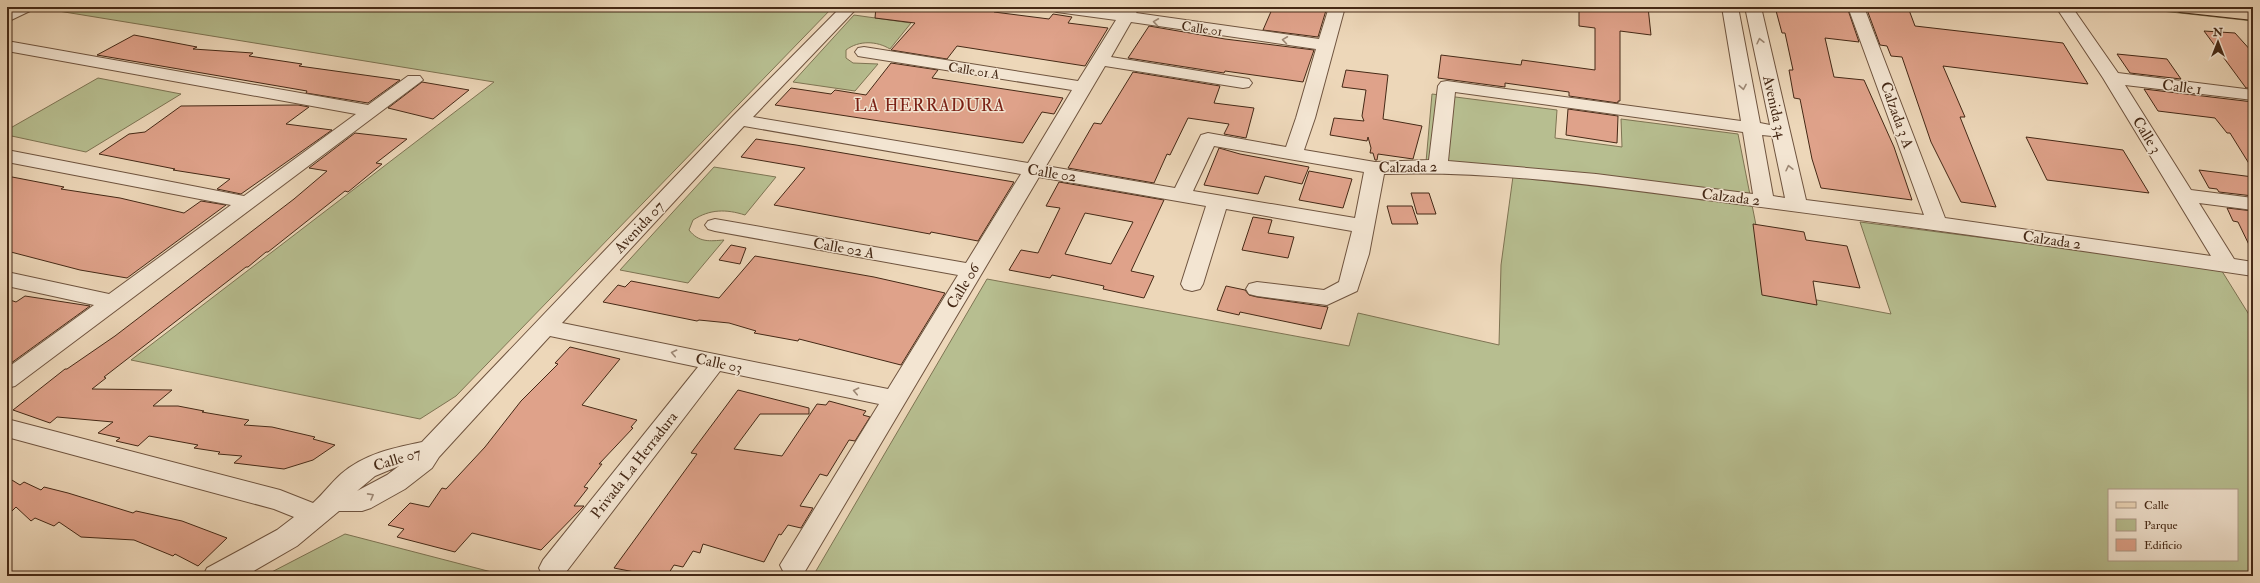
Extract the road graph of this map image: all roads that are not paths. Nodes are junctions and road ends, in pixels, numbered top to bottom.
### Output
1 (26, 7) edge
2 (850, 7) edge
3 (1057, 7) edge
4 (1337, 7) edge
5 (1856, 7) edge
6 (2064, 7) edge
7 (2180, 7) edge
8 (1129, 12) edge
9 (1730, 12) edge
10 (1754, 13) edge
11 (2253, 15) edge
12 (7, 17) edge
13 (1324, 45) junction
14 (7, 46) edge
15 (864, 52) dead end
16 (1100, 60) junction
17 (2112, 78) junction
18 (414, 80) dead end
19 (1243, 83) dead end
20 (1084, 87) junction
21 (2253, 95) edge
22 (370, 111) junction
23 (740, 120) junction
24 (1751, 129) junction
25 (1781, 132) junction
26 (1293, 153) junction
27 (7, 156) edge
28 (1438, 166) junction
29 (1375, 168) junction
30 (1034, 170) junction
31 (1182, 194) junction
32 (2184, 195) junction
33 (1218, 201) junction
34 (1764, 201) junction
35 (246, 202) junction
36 (2253, 204) edge
37 (1797, 206) junction
38 (1937, 223) junction
39 (715, 225) dead end
40 (1363, 226) junction
41 (2227, 265) junction
42 (2253, 269) edge
43 (972, 271) junction
44 (7, 279) edge
45 (1192, 284) dead end
46 (1257, 289) dead end
47 (114, 302) junction
48 (544, 327) junction
49 (715, 362) junction
50 (7, 380) edge
51 (895, 399) junction
52 (7, 428) edge
53 (430, 450) joint
54 (324, 508) junction
55 (794, 565) dead end
56 (553, 568) dead end
57 (217, 576) edge

1 - 12 street
2 - 23 street, Avenida 07
3 - 8 street, Calle 01
4 - 13 street
5 - 38 street, Calzada 3 A
6 - 17 street, Calle 3
7 - 11 main road
13 -> 8 street, Calle 01
8 - 16 street, Calle 06
9 - 10 street
9 -> 24 street, Avenida 34
25 -> 10 street, Avenida 34
13 - 26 street
14 - 22 street
15 - 20 street, Calle 01 A
16 - 19 street
16 - 20 street, Calle 06
17 - 21 street, Calle 1
17 - 32 street, Calle 3
18 - 22 street
20 - 30 street, Calle 06
22 - 35 street
23 - 30 street, Calle 02
23 - 48 street, Avenida 07
24 - 25 street
24 - 28 street
24 - 34 street, Avenida 34
37 -> 25 street, Avenida 34
26 - 29 street, Calzada 2
26 - 31 street, Calzada 2
27 - 35 street
28 - 29 street, Calzada 2
28 - 34 street, Calzada 2
29 - 40 street
30 - 31 street, Calle 02
30 - 43 street, Calle 06
31 - 33 street, Calle 02
32 - 36 street
32 - 41 street, Calle 3
33 - 40 street, Calle 02
33 - 45 street
34 - 37 street, Calzada 2
35 - 47 street
37 - 38 street, Calzada 2
38 - 41 street, Calzada 2
39 - 43 street, Calle 02 A
40 - 46 street
41 - 42 street, Calzada 2
43 - 51 street, Calle 06
44 - 47 street
47 - 50 street
49 -> 48 street, Calle 03
48 - 53 street, Avenida 07
51 -> 49 street, Calle 03
49 - 56 street, Privada La Herradura
51 - 55 street, Calle 06
52 - 54 street
53 - 54 street, Calle 07
54 - 57 street

